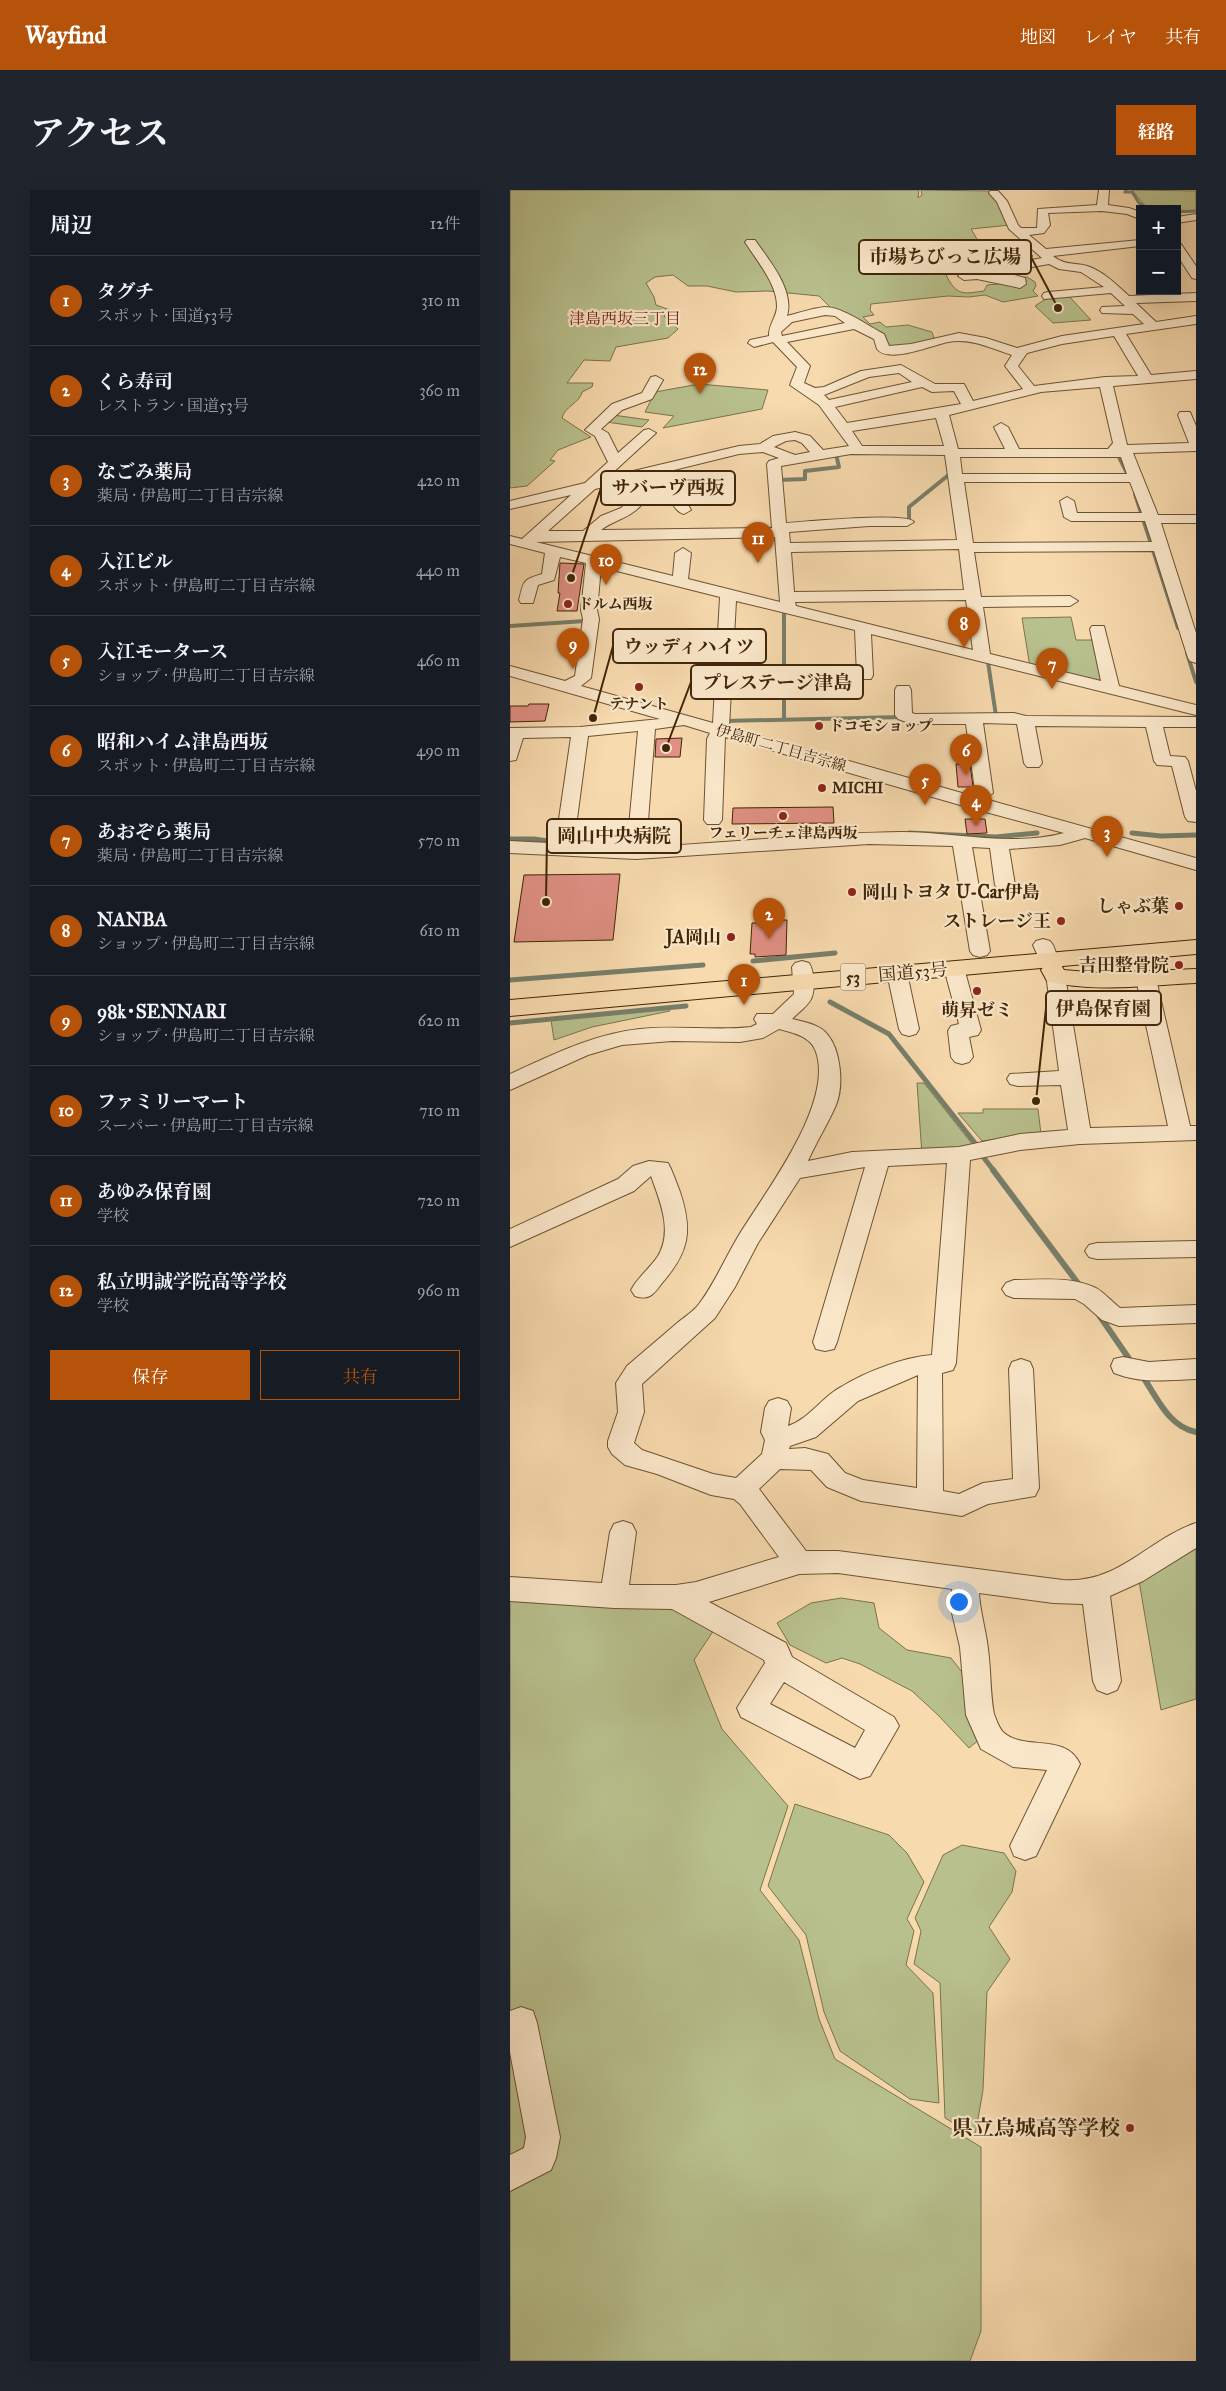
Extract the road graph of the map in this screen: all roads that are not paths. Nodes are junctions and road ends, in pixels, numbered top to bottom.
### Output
1 (1104, 190) edge
2 (994, 193) dead end
3 (1102, 208) junction
4 (1136, 214) edge
5 (1196, 217) edge
6 (1181, 223) edge
7 (1053, 232) dead end
8 (1098, 232) dead end
9 (1035, 237) junction
10 (751, 242) dead end
11 (1136, 243) edge
12 (1108, 246) junction
13 (1181, 247) edge
14 (1196, 248) edge
15 (1180, 250) edge
16 (1047, 256) junction
17 (1063, 267) junction
18 (1195, 271) edge
19 (1052, 275) dead end
20 (964, 276) dead end
21 (1060, 284) dead end
22 (1116, 285) junction
23 (1072, 294) junction
24 (1048, 296) dead end
25 (1196, 297) edge
26 (1132, 305) junction
27 (1184, 306) dead end
28 (1106, 310) dead end
29 (1196, 320) edge
30 (856, 325) junction
31 (1154, 327) junction
32 (1118, 332) junction
33 (773, 335) junction
34 (754, 343) dead end
35 (1018, 354) junction
36 (1196, 375) edge
37 (1146, 378) junction
38 (918, 379) junction
39 (656, 380) dead end
40 (885, 382) dead end
41 (1105, 382) junction
42 (1031, 390) junction
43 (814, 392) junction
44 (826, 405) junction
45 (968, 405) junction
46 (942, 413) junction
47 (1185, 416) dead end
48 (1002, 427) dead end
49 (843, 428) junction
50 (648, 433) dead end
51 (726, 441) dead end
52 (1196, 445) edge
53 (764, 448) junction
54 (739, 450) junction
55 (858, 450) junction
56 (952, 452) junction
57 (1014, 453) junction
58 (1119, 453) junction
59 (819, 454) junction
60 (794, 459) junction
61 (615, 462) junction
62 (663, 468) junction
63 (1136, 478) junction
64 (957, 483) junction
65 (588, 487) junction
66 (1037, 489) dead end
67 (1067, 501) dead end
68 (510, 505) edge
69 (684, 510) dead end
70 (1147, 517) junction
71 (1196, 519) edge
72 (907, 522) dead end
73 (779, 530) junction
74 (589, 533) junction
75 (523, 540) edge
76 (966, 546) junction
77 (1155, 547) junction
78 (784, 548) junction
79 (553, 550) junction
80 (683, 553) dead end
81 (594, 561) junction
82 (680, 583) junction
83 (728, 594) junction
84 (973, 599) junction
85 (527, 600) dead end
86 (1070, 601) dead end
87 (788, 603) junction
88 (1179, 608) junction
89 (1196, 608) edge
90 (863, 627) junction
91 (1098, 629) dead end
92 (982, 658) junction
93 (1196, 658) edge
94 (510, 671) edge
95 (865, 675) dead end
96 (567, 687) junction
97 (1111, 689) junction
98 (903, 690) dead end
99 (1196, 710) edge
100 (974, 719) junction
101 (684, 721) junction
102 (1025, 721) junction
103 (1153, 722) junction
104 (1196, 722) edge
105 (647, 727) junction
106 (718, 730) junction
107 (580, 732) junction
108 (513, 733) edge
109 (510, 756) edge
110 (1033, 763) dead end
111 (973, 803) junction
112 (1194, 817) dead end
113 (568, 819) dead end
114 (713, 820) dead end
115 (1082, 834) junction
116 (961, 840) junction
117 (998, 843) junction
118 (510, 847) edge
119 (637, 848) junction
120 (1196, 864) edge
121 (1004, 885) dead end
122 (1196, 933) edge
123 (1196, 947) edge
124 (980, 951) junction
125 (1050, 963) junction
126 (954, 968) junction
127 (897, 973) junction
128 (803, 974) junction
129 (1196, 976) edge
130 (1146, 979) junction
131 (510, 992) edge
132 (510, 1008) edge
133 (777, 1021) junction
134 (909, 1029) dead end
135 (962, 1057) dead end
136 (510, 1065) edge
137 (1072, 1078) junction
138 (1018, 1079) dead end
139 (510, 1083) edge
140 (1189, 1134) edge
141 (1080, 1136) junction
142 (959, 1155) junction
143 (879, 1159) junction
144 (793, 1172) junction
145 (510, 1238) edge
146 (1196, 1249) edge
147 (1096, 1250) dead end
148 (643, 1290) dead end
149 (1014, 1290) dead end
150 (1196, 1314) edge
151 (825, 1342) dead end
152 (930, 1366) junction
153 (1123, 1366) dead end
154 (1021, 1369) dead end
155 (1196, 1369) edge
156 (778, 1408) dead end
157 (776, 1449) junction
158 (741, 1490) junction
159 (930, 1501) junction
160 (623, 1532) dead end
161 (1196, 1534) edge
162 (799, 1563) junction
163 (965, 1579) junction
164 (510, 1589) edge
165 (1095, 1590) junction
166 (614, 1596) junction
167 (676, 1597) junction
168 (780, 1665) dead end
169 (1107, 1681) dead end
170 (1025, 1846) dead end
171 (521, 2023) dead end
172 (510, 2174) edge

1 - 3 street
2 - 9 street
3 - 4 street
3 - 9 street
5 - 6 street
7 - 9 street
8 - 12 street
9 - 16 street
9 - 16 street
10 - 33 street
11 - 12 street
12 - 16 street
13 - 14 street
15 - 18 street
16 - 17 street
16 - 20 street
17 - 19 street
17 - 22 street
21 - 23 street
22 - 23 street
22 - 26 street
23 - 24 street
25 - 26 street
26 - 28 street
26 - 31 street
27 - 29 street
29 - 31 street
30 - 33 street
30 - 33 street
30 - 35 street
31 - 32 street
32 - 35 street
32 - 37 street
33 - 34 street
33 - 43 street
35 - 42 street
36 - 37 street
37 - 41 street
38 - 40 street
38 - 43 street
38 - 44 street
38 - 45 street
39 - 61 street
41 - 42 street
41 - 58 street
42 - 45 street
43 - 44 street
44 - 49 street
45 - 46 street
46 - 49 street
46 - 56 street
47 - 52 street
48 - 57 street
49 - 55 street
50 - 61 street
51 - 54 street
52 - 58 street
53 - 54 street
53 - 59 street
53 - 60 street
54 - 62 street
55 - 56 street
55 - 59 street
56 - 57 street
56 - 64 street
57 - 58 street
58 - 63 street
59 - 60 street
60 - 73 street
61 - 65 street
62 - 65 street
62 - 69 street
62 - 74 street
63 - 64 street
63 - 70 street
64 - 66 street
64 - 76 street
65 - 68 street
65 - 75 street
67 - 70 street
70 - 71 street
70 - 77 street
72 - 73 street
73 - 74 street
73 - 78 street
74 - 75 street
75 - 79 street
76 - 77 street
76 - 78 street
76 - 84 street
77 - 88 street
78 - 87 street
79 - 81 street
79 - 85 street
80 - 82 street
81 - 82 street
81 - 96 street
82 - 83 street
83 - 87 street
83 - 106 street
84 - 86 street
84 - 87 street
84 - 92 street
87 - 90 street
88 - 89 street
88 - 93 street
90 - 92 street
90 - 95 street
91 - 97 street
92 - 97 street
94 - 96 street, 伊島町二丁目吉宗線
96 - 101 street, 伊島町二丁目吉宗線
97 - 99 street
98 - 100 street
100 - 102 street
100 - 111 street
101 - 105 street
101 - 106 street, 伊島町二丁目吉宗線
102 - 103 street
102 - 110 street
103 - 104 street
103 - 112 street
105 - 107 street
105 - 119 street
106 - 111 street, 伊島町二丁目吉宗線
106 - 114 street
107 - 108 street
107 - 113 street
108 - 109 street
111 - 115 street, 伊島町二丁目吉宗線
115 - 117 street
115 - 120 street, 伊島町二丁目吉宗線
116 - 117 street
116 - 119 street
116 - 124 street
117 - 121 street
118 - 119 street
122 - 125 main road, 国道53号 / 53
123 - 125 main road, 国道53号 / 53
124 - 125 main road, 国道53号 / 53
124 - 128 main road, 国道53号 / 53
125 - 126 main road, 国道53号 / 53
125 - 130 main road
125 - 137 street
126 - 127 main road, 国道53号 / 53
126 - 135 street
127 - 128 main road, 国道53号 / 53
127 - 134 street
128 - 131 main road, 国道53号 / 53
128 - 132 main road, 国道53号 / 53
128 - 133 street
129 - 130 main road
130 - 140 street
133 - 136 street
133 - 139 street
133 - 144 street
137 - 138 street
137 - 141 street
140 - 141 street
141 - 142 street
142 - 143 street
142 - 152 street
143 - 144 street
143 - 151 street
144 - 158 street
145 - 148 street
146 - 147 street
149 - 150 street
152 - 157 street
152 - 159 street
153 - 155 street
154 - 159 street
156 - 157 street
157 - 158 street
157 - 159 street
158 - 162 street
160 - 166 street
161 - 165 street
162 - 163 street
162 - 167 street
163 - 165 street
163 - 170 street
164 - 166 street
165 - 169 street
166 - 167 street
167 - 168 street
171 - 172 street

